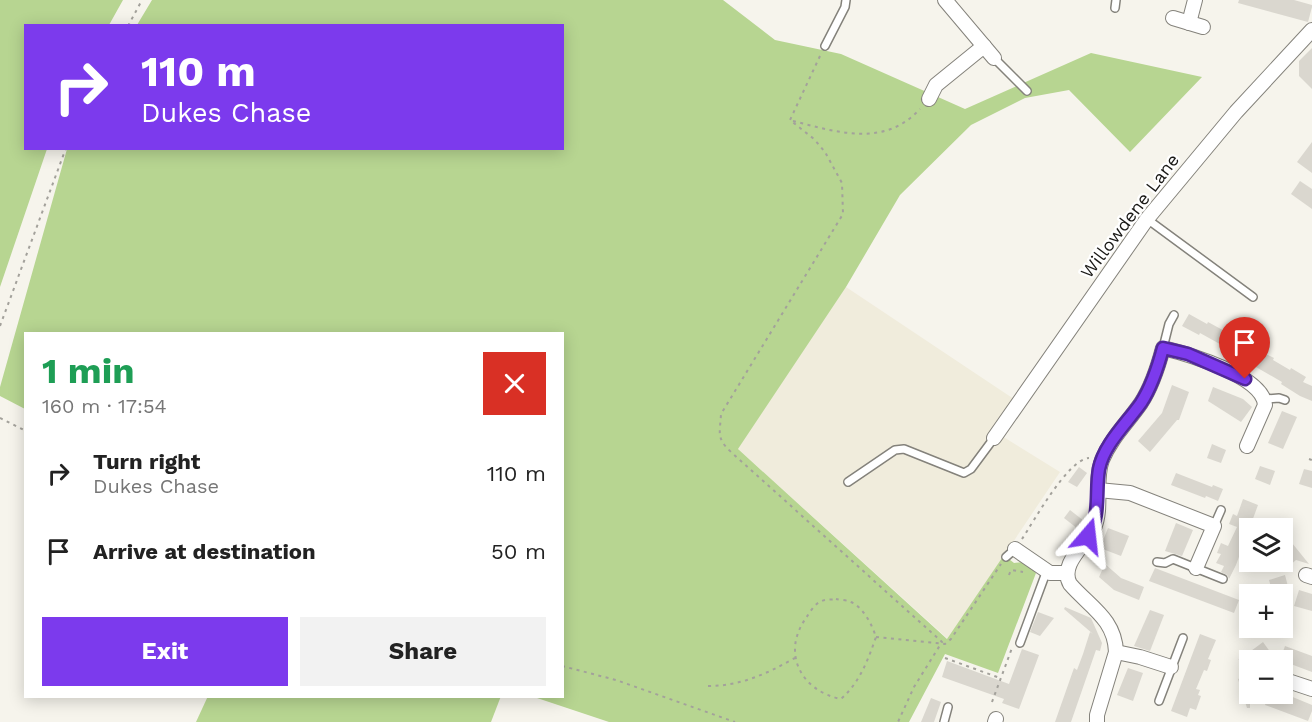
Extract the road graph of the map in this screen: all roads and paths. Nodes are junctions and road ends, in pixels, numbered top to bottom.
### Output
1 (142, 0) edge
2 (846, 0) edge
3 (945, 0) edge
4 (1195, 0) edge
5 (1173, 18) dead end
6 (1189, 23) junction
7 (129, 24) edge
8 (1203, 27) dead end
9 (1312, 30) edge
10 (825, 46) joint
11 (984, 46) junction
12 (994, 57) joint
13 (1027, 91) dead end
14 (929, 99) joint
15 (790, 120) junction
16 (65, 150) edge
17 (1147, 219) junction
18 (1253, 297) dead end
19 (1174, 315) dead end
20 (0, 326) edge
21 (1163, 348) junction
22 (1265, 399) junction
23 (1285, 400) dead end
24 (0, 418) edge
25 (24, 430) edge
26 (994, 438) joint
27 (1247, 446) dead end
28 (1103, 458) junction
29 (848, 482) dead end
30 (1098, 490) junction
31 (1221, 510) dead end
32 (1214, 526) junction
33 (1011, 553) junction
34 (1157, 562) dead end
35 (1196, 568) junction
36 (1047, 570) junction
37 (1067, 573) junction
38 (1029, 574) dead end
39 (1009, 575) dead end
40 (1223, 579) dead end
41 (876, 638) junction
42 (1183, 638) dead end
43 (1020, 643) dead end
44 (941, 644) junction
45 (1116, 652) junction
46 (795, 658) junction
47 (945, 658) dead end
48 (564, 667) edge
49 (1171, 667) junction
50 (1000, 678) dead end
51 (1293, 683) edge
52 (708, 686) dead end
53 (1312, 689) edge
54 (1159, 700) dead end
55 (948, 707) dead end
56 (944, 721) edge
57 (735, 722) edge
58 (898, 722) edge
59 (953, 722) edge
60 (1097, 722) edge

1 - 7 path
2 - 10 lane
3 - 11 street
4 - 6 street
5 - 6 street
6 - 8 street
9 - 17 street, Willowdene Lane
10 - 15 path
11 - 12 street
11 - 14 street
12 - 13 lane
14 - 15 path
15 - 44 path
16 - 20 path
17 - 18 lane
17 - 26 street, Willowdene Lane
19 - 21 lane
21 - 22 street
21 - 28 street
22 - 23 lane
22 - 27 street
24 - 25 path
26 - 29 lane
28 - 30 street
28 - 33 path
30 - 32 street
30 - 37 street
31 - 32 lane
32 - 35 street
33 - 36 street
33 - 44 path
34 - 35 lane
35 - 40 lane
36 - 37 street
36 - 43 lane
37 - 45 street
38 - 39 path
41 - 44 path
41 - 46 path
41 - 46 path
42 - 49 lane
44 - 58 path
45 - 49 street
45 - 60 street
46 - 52 path
47 - 50 path
48 - 57 path
49 - 54 lane
51 - 53 street
55 - 56 lane
56 - 59 lane

